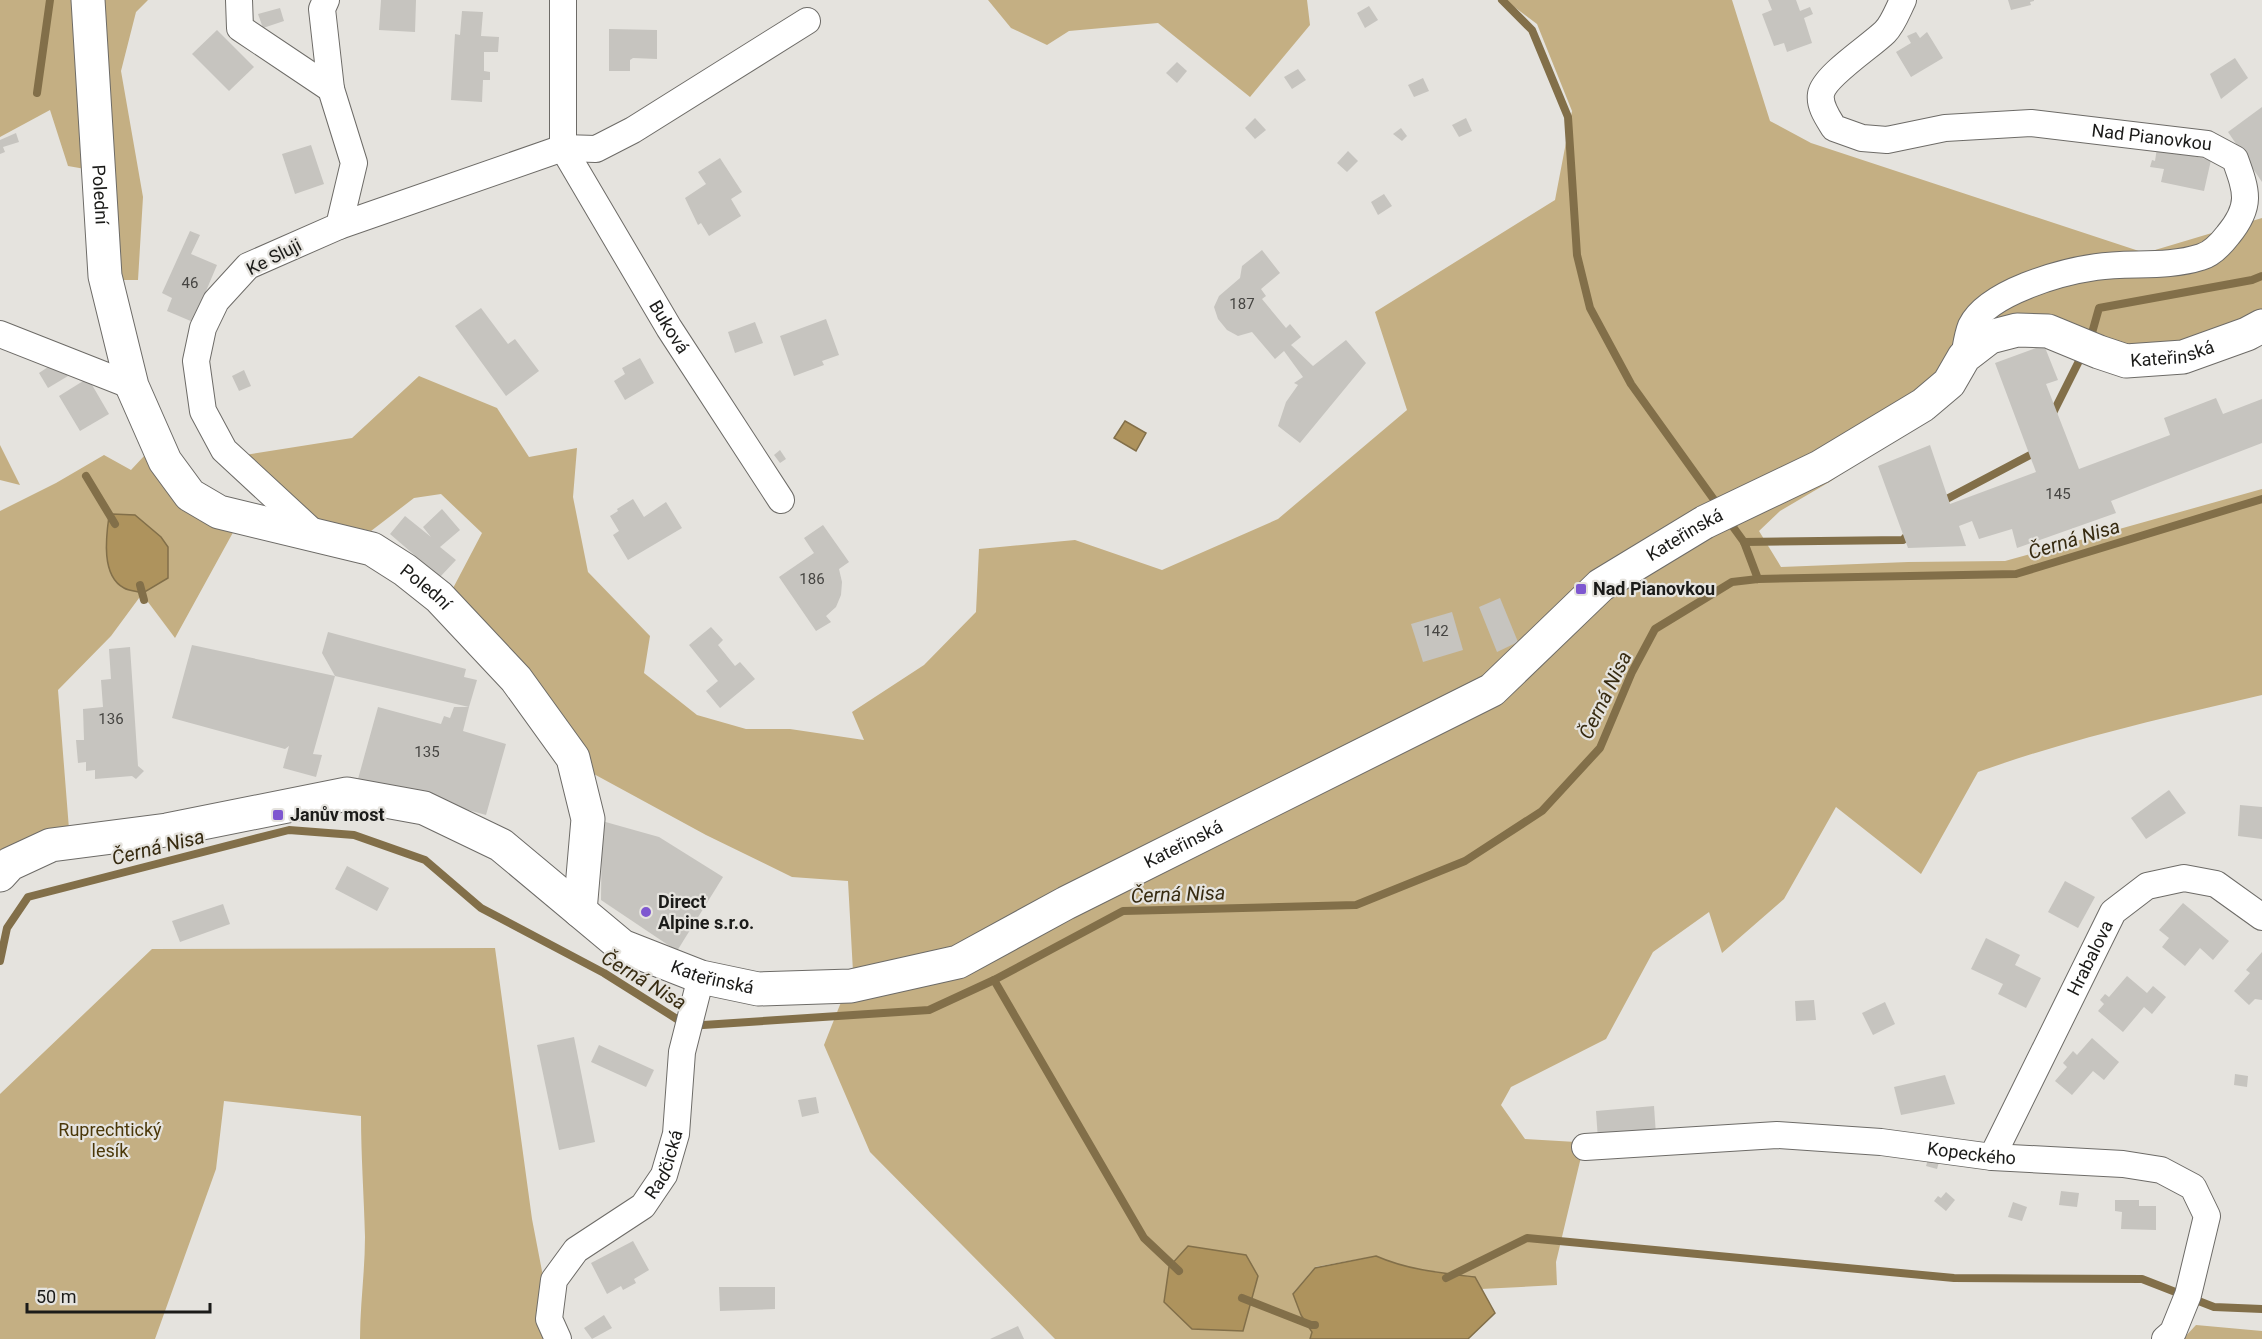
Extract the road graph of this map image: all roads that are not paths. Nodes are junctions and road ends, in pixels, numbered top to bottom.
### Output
1 (88, 0) edge
2 (239, 0) edge
3 (326, 0) edge
4 (562, 0) edge
5 (1903, 0) edge
6 (807, 21) dead end
7 (331, 88) junction
8 (562, 148) junction
9 (339, 226) junction
10 (2262, 326) edge
11 (0, 334) edge
12 (1964, 357) junction
13 (132, 386) junction
14 (781, 501) dead end
15 (316, 535) junction
16 (0, 875) edge
17 (580, 911) junction
18 (2262, 917) edge
19 (697, 992) junction
20 (1585, 1147) dead end
21 (1992, 1157) junction
22 (558, 1339) edge
23 (2165, 1339) edge

1 - 13 street, Polední
2 - 7 street
3 - 7 street
4 - 8 street
5 - 12 street, Nad Pianovkou
6 - 8 street
7 - 9 street
8 - 9 street
8 - 14 street, Buková
9 - 15 street, Ke Sluji
10 - 12 street, Kateřinská
11 - 13 street
12 - 19 street, Kateřinská
13 - 15 street, Polední
15 - 17 street, Polední
16 - 17 street, Kateřinská
17 - 19 street, Kateřinská
18 - 21 street, Hrabalova
19 - 22 street, Radčická
20 - 21 street, Kopeckého
21 - 23 street, Kopeckého

